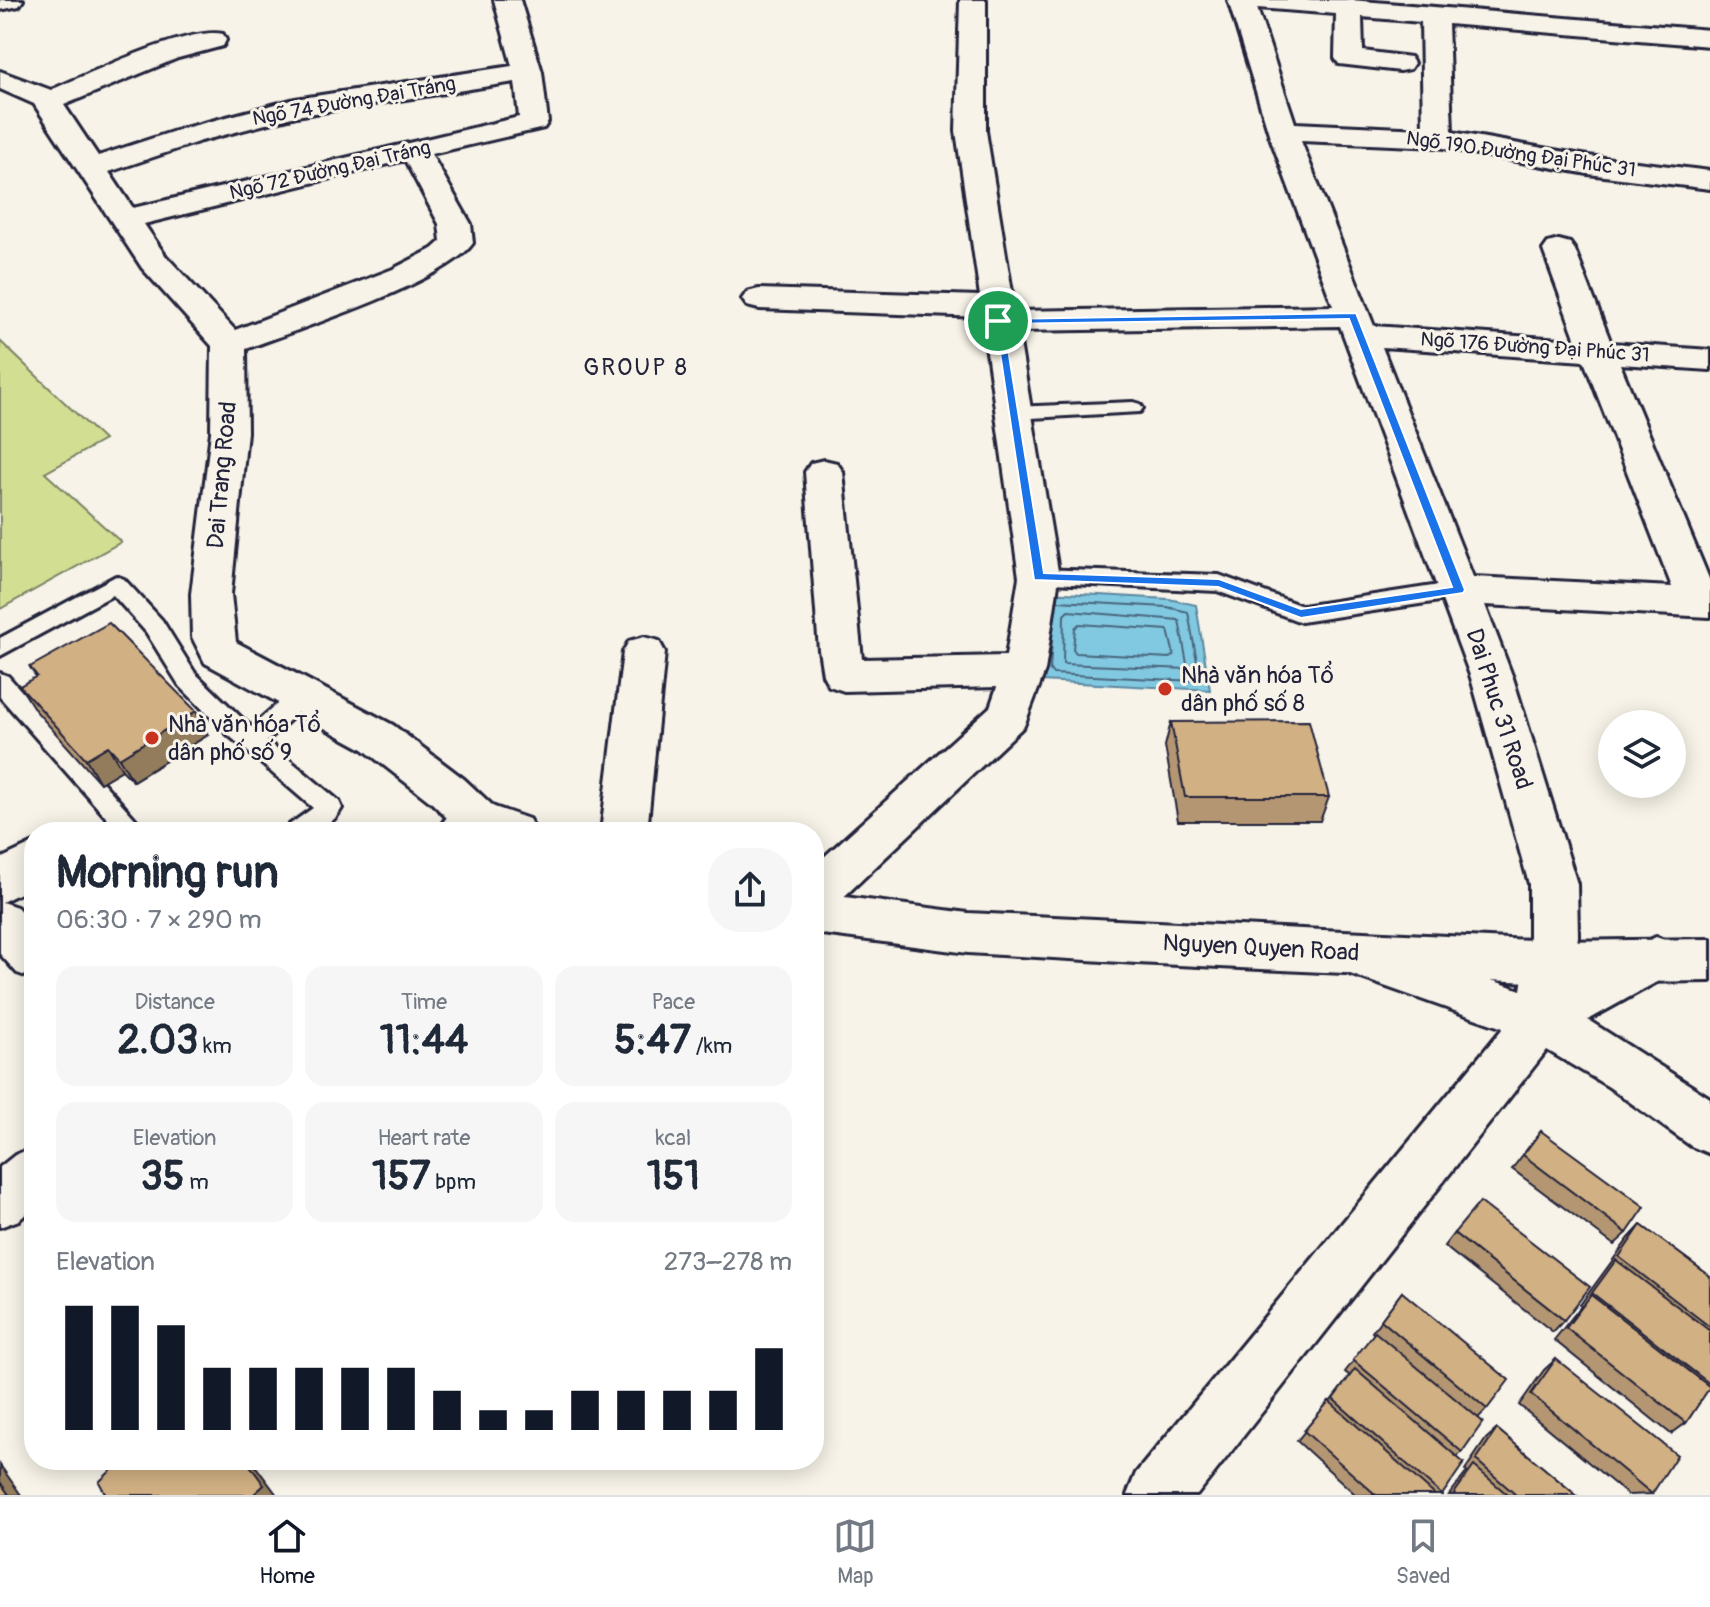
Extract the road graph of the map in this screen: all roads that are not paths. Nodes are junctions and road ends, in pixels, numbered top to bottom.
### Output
1 (10, 0) edge
2 (507, 0) edge
3 (973, 0) edge
4 (1241, 0) edge
5 (1257, 0) edge
6 (0, 2) edge
7 (1349, 8) junction
8 (1434, 15) junction
9 (1710, 38) edge
10 (213, 40) dead end
11 (1400, 63) dead end
12 (528, 72) junction
13 (0, 79) edge
14 (47, 102) junction
15 (1283, 131) junction
16 (1438, 138) junction
17 (414, 150) junction
18 (92, 168) junction
19 (1710, 180) edge
20 (126, 219) junction
21 (1559, 250) dead end
22 (759, 299) dead end
23 (998, 314) junction
24 (1356, 325) junction
25 (229, 344) junction
26 (1598, 352) junction
27 (1710, 360) edge
28 (1133, 408) dead end
29 (1013, 413) junction
30 (824, 472) dead end
31 (1039, 577) junction
32 (1459, 590) junction
33 (1705, 603) edge
34 (0, 648) edge
35 (644, 652) dead end
36 (1024, 671) junction
37 (0, 682) edge
38 (300, 697) junction
39 (251, 741) junction
40 (125, 822) edge
41 (311, 822) edge
42 (477, 822) edge
43 (625, 822) edge
44 (24, 868) edge
45 (0, 883) edge
46 (824, 886) edge
47 (824, 914) edge
48 (0, 921) edge
49 (24, 947) edge
50 (1346, 952) junction
51 (1656, 958) junction
52 (1710, 960) edge
53 (1553, 962) junction
54 (1540, 1021) junction
55 (1710, 1129) edge
56 (24, 1181) edge
57 (0, 1201) edge
58 (1158, 1495) edge

1 - 6 street
2 - 12 street
3 - 23 street
4 - 15 street, Dai Phuc 31 Road
5 - 7 street
7 - 8 street
7 - 11 street
8 - 9 street
8 - 16 street
10 - 14 street
12 - 17 street, Ngõ 72 Đường Đại Tráng
12 - 18 street, Ngõ 74 Đường Đại Tráng
13 - 14 street
14 - 18 street
15 - 16 street, Ngõ 190 Đường Đại Phúc 31
15 - 24 street, Dai Phuc 31 Road
16 - 19 street, Ngõ 190 Đường Đại Phúc 31
17 - 20 street, Ngõ 72 Đường Đại Tráng
17 - 25 street
18 - 20 street
20 - 25 street
21 - 26 street
22 - 23 street, Ngõ 176 Đường Đại Phúc 31
23 - 24 street, Ngõ 176 Đường Đại Phúc 31
23 - 29 street
24 - 26 street, Ngõ 176 Đường Đại Phúc 31
24 - 32 street, Dai Phuc 31 Road
25 - 38 street, Dai Trang Road
26 - 27 street, Ngõ 176 Đường Đại Phúc 31
26 - 33 street
28 - 29 lane
29 - 31 street
30 - 36 street
31 - 32 lane
31 - 36 street
32 - 33 street
32 - 53 street, Dai Phuc 31 Road
34 - 39 lane
35 - 43 street
36 - 46 street
37 - 40 lane
38 - 39 lane
38 - 42 street, Dai Trang Road
39 - 41 lane
44 - 45 street
47 - 50 street, Nguyen Quyen Road
48 - 49 street
50 - 53 street, Nguyen Quyen Road
50 - 54 street
51 - 52 street, Nguyen Quyen Road
51 - 53 street, Nguyen Quyen Road
51 - 54 street
53 - 54 street, Dai Phuc 31 Road
54 - 55 street
54 - 58 street
56 - 57 street

